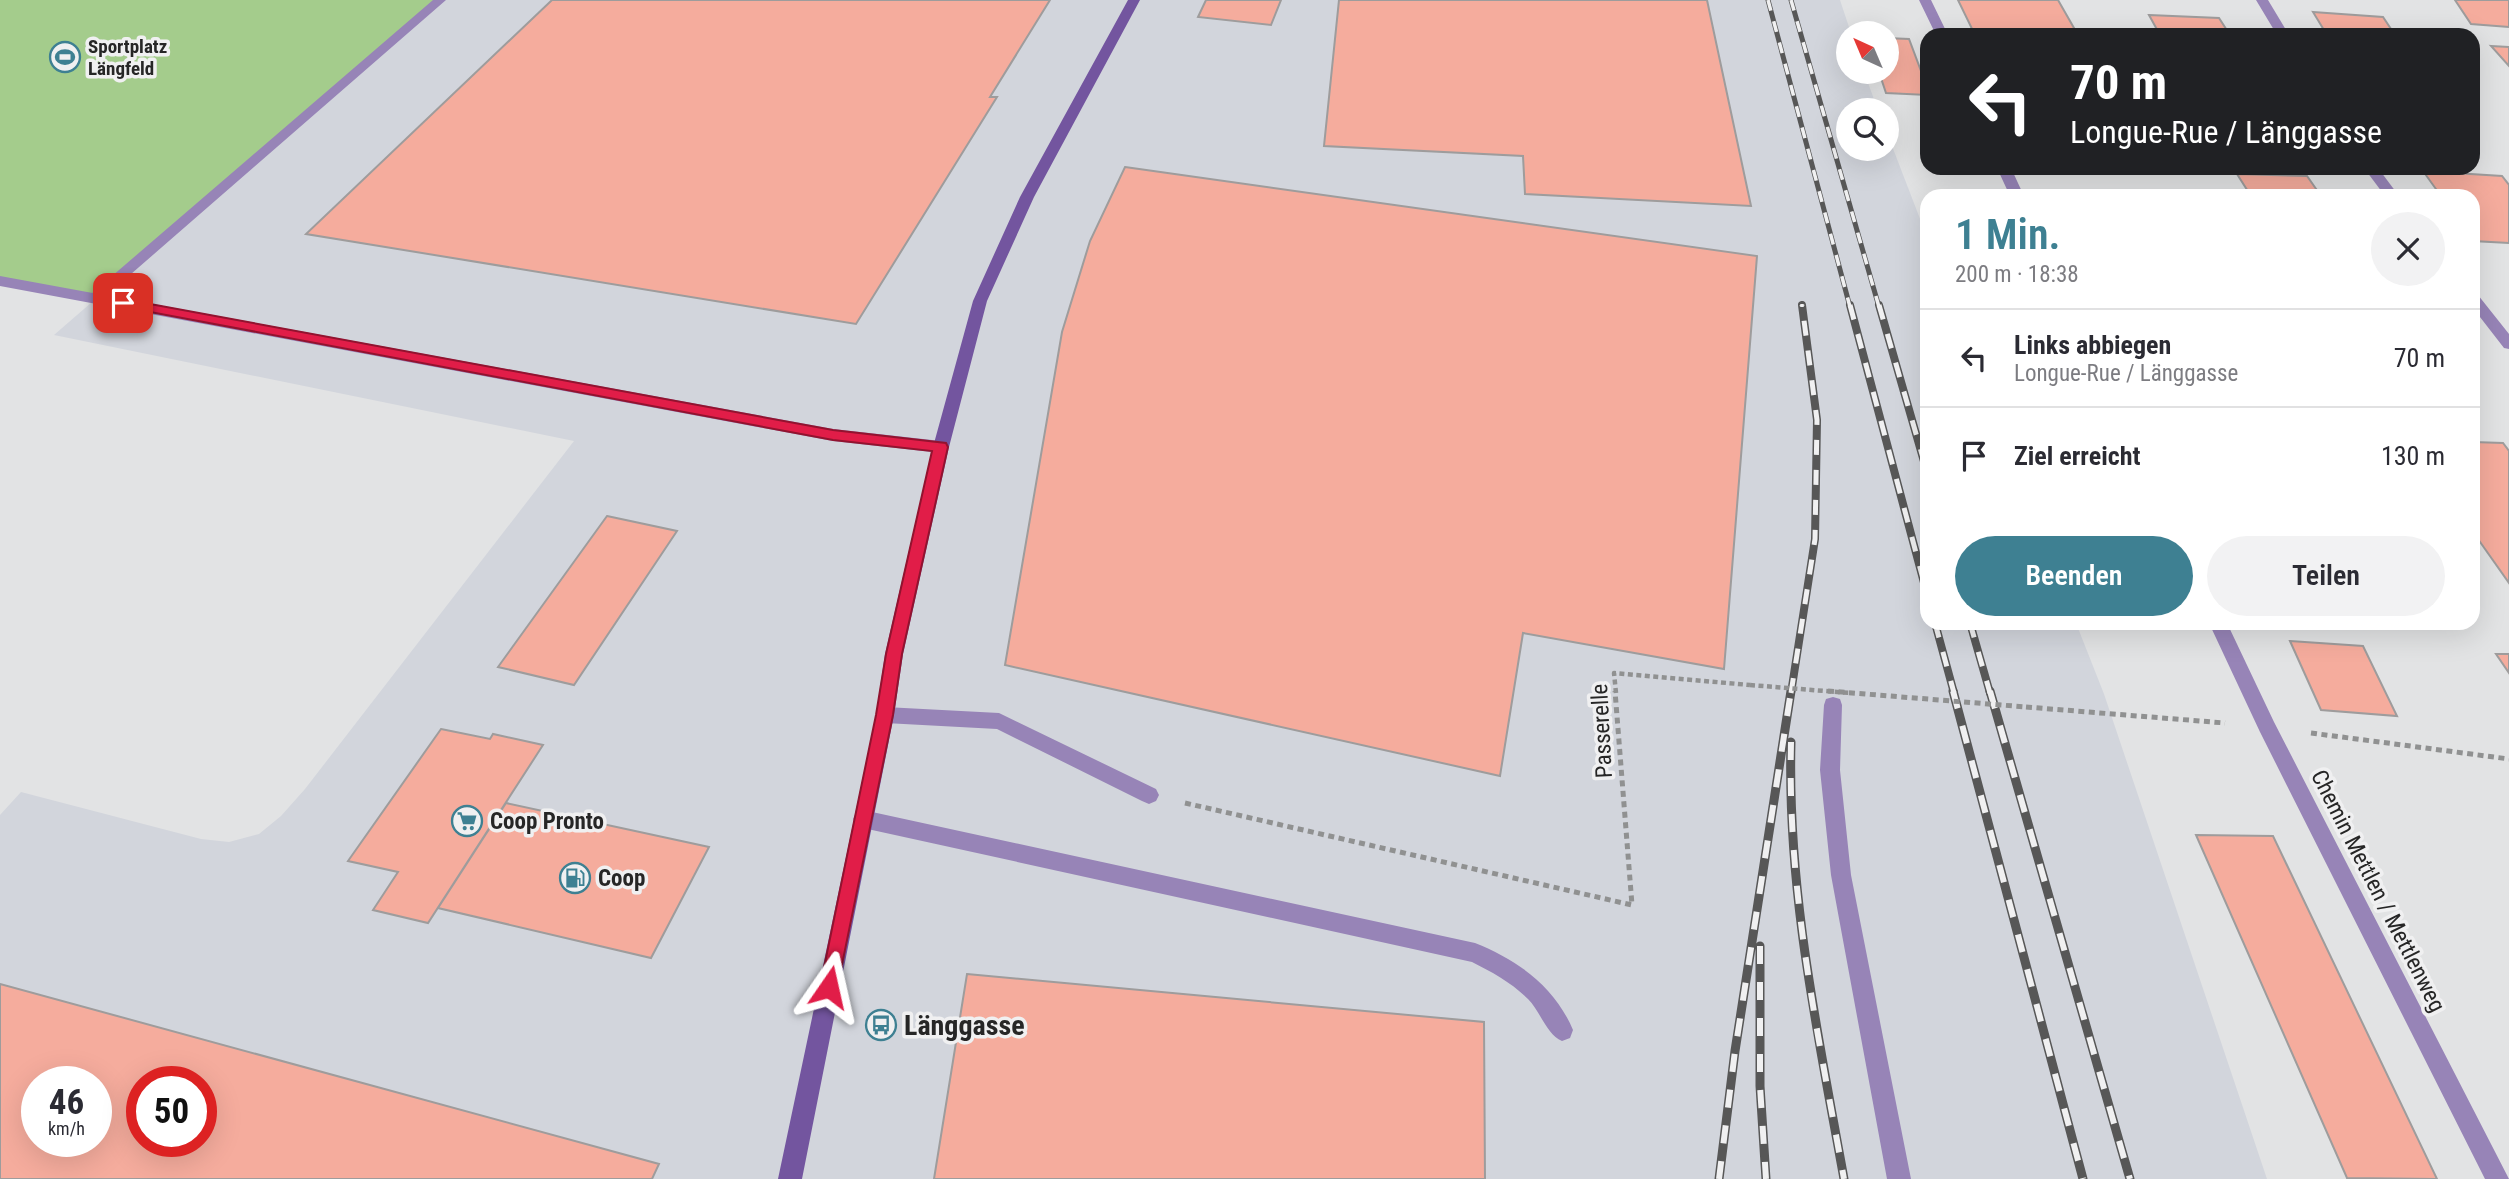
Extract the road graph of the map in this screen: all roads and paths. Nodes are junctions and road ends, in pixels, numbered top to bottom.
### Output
1 (440, 0) edge
2 (1133, 0) edge
3 (1925, 0) edge
4 (2262, 0) edge
5 (1939, 28) edge
6 (2279, 28) edge
7 (0, 281) edge
8 (96, 298) junction
9 (2480, 307) edge
10 (2509, 344) edge
11 (941, 447) junction
12 (2221, 630) edge
13 (1833, 705) dead end
14 (885, 715) junction
15 (2229, 723) dead end
16 (2304, 732) dead end
17 (2509, 759) edge
18 (1149, 795) joint
19 (863, 819) junction
20 (1562, 1030) dead end
21 (790, 1179) edge
22 (1899, 1179) edge
23 (2497, 1179) edge

1 - 8 street
2 - 11 main road
3 - 5 street
4 - 6 street
7 - 8 street
8 - 11 street
9 - 10 street
11 - 14 main road
12 - 23 street, Chemin Mettlen / Mettlenweg
13 - 22 street
14 - 18 street
14 - 19 main road
15 - 18 path, Passerelle, bridge
16 - 17 path
19 - 20 street
19 - 21 main road

